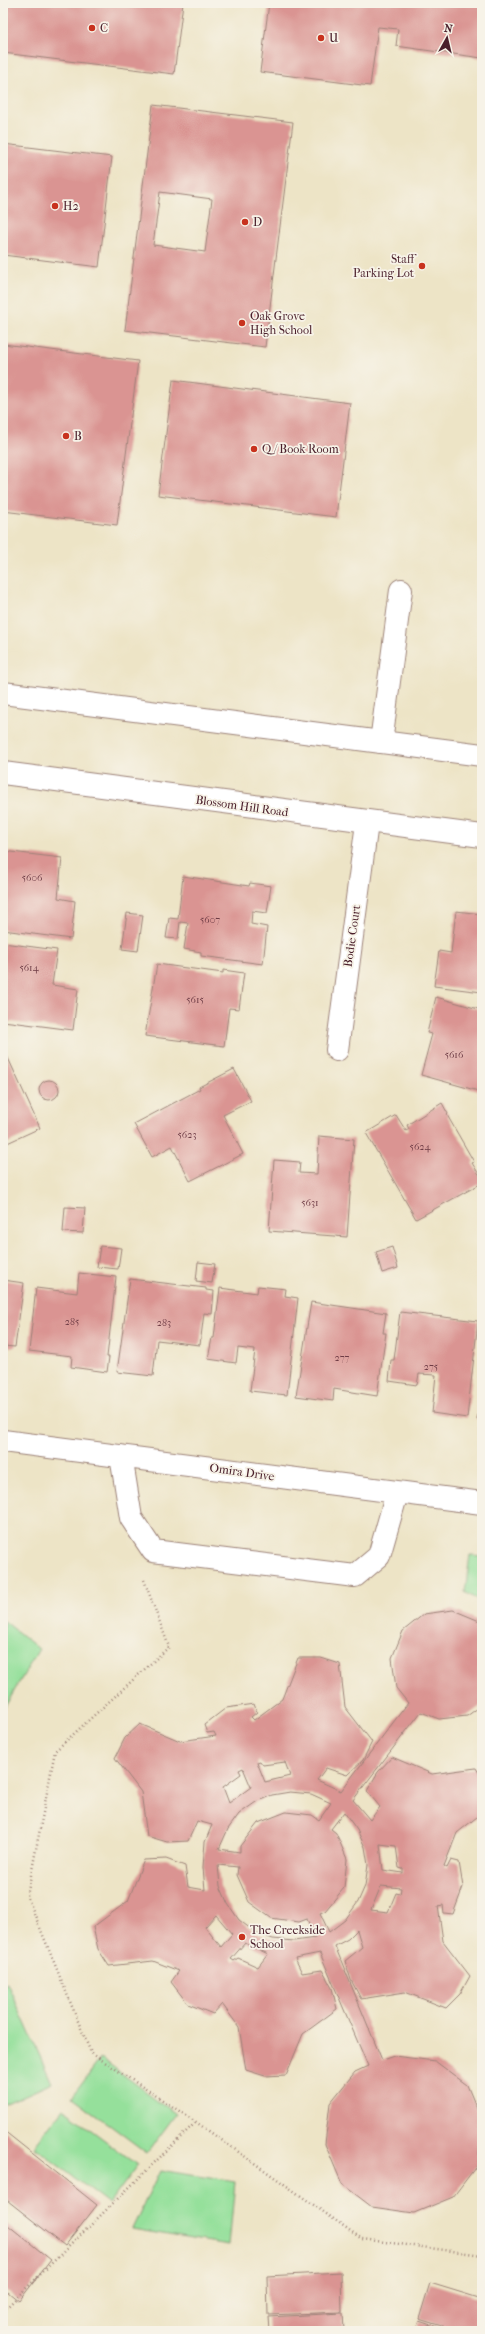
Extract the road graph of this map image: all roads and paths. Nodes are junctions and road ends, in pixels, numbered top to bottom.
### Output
1 (401, 590) dead end
2 (3, 693) edge
3 (381, 742) junction
4 (482, 756) edge
5 (3, 773) edge
6 (367, 822) junction
7 (482, 836) edge
8 (337, 1050) dead end
9 (3, 1441) edge
10 (121, 1456) junction
11 (397, 1493) junction
12 (482, 1503) edge
13 (142, 1573) dead end
14 (196, 2122) junction
15 (482, 2255) edge
16 (3, 2311) edge

1 - 3 main road
2 - 3 main road
3 - 4 main road
5 - 6 main road, Blossom Hill Road
6 - 7 main road, Blossom Hill Road
6 - 8 main road, Bodie Court
9 - 10 main road, Omira Drive
10 - 11 main road, Omira Drive
10 - 11 main road
11 - 12 main road, Omira Drive
13 - 14 path
14 - 15 path
14 - 16 path

